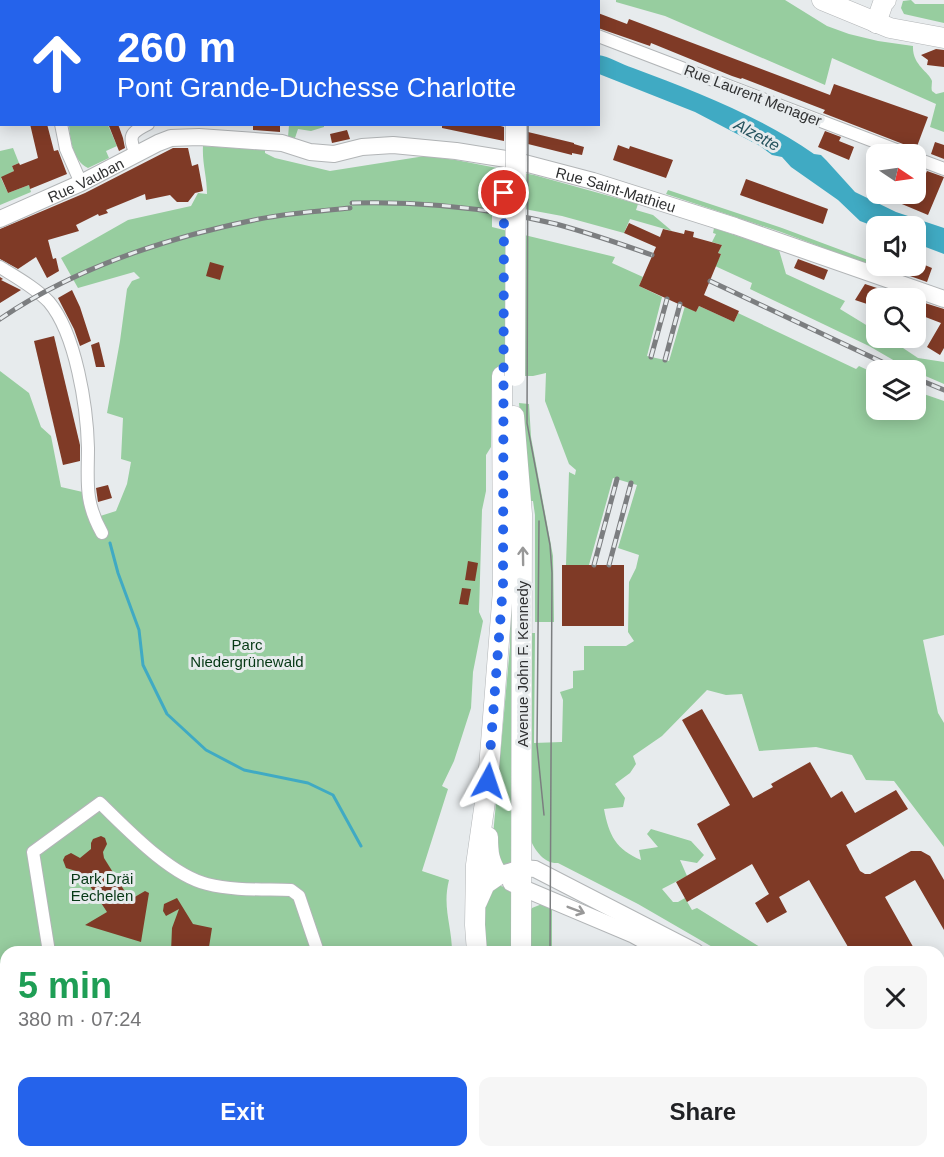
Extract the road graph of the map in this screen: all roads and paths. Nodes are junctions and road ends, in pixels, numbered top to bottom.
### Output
1 (822, 0) edge
2 (886, 0) edge
3 (876, 23) junction
4 (600, 37) edge
5 (944, 38) edge
6 (61, 126) edge
7 (144, 126) edge
8 (504, 126) edge
9 (516, 126) edge
10 (170, 131) edge
11 (881, 144) edge
12 (136, 154) junction
13 (926, 162) edge
14 (944, 169) edge
15 (81, 183) junction
16 (0, 219) edge
17 (0, 267) edge
18 (944, 299) edge
19 (509, 376) junction
20 (102, 533) dead end
21 (488, 781) junction
22 (522, 868) junction
23 (498, 875) junction
24 (522, 889) junction
25 (475, 906) junction
26 (48, 946) edge
27 (316, 946) edge
28 (477, 946) edge
29 (521, 946) edge
30 (654, 946) edge
31 (685, 946) edge

1 - 3 main road
2 - 3 main road
3 - 5 main road
4 - 11 street, Rue Laurent Menager
6 - 15 street
7 - 12 street
8 - 19 main road
9 - 19 main road, bridge
10 - 12 main road, Rue Vauban
10 - 18 main road, Rue Saint-Mathieu
12 - 15 main road, Rue Vauban
13 - 14 street
15 - 16 main road, Rue Vauban
17 - 20 street
19 - 21 main road, Avenue John F. Kennedy
22 -> 19 main road, Avenue John F. Kennedy
21 - 23 main road
21 - 25 main road, Avenue John F. Kennedy
22 - 23 main road
22 - 24 main road, Avenue John F. Kennedy
22 - 31 main road
23 - 24 main road
23 - 25 main road
24 - 29 main road, Avenue John F. Kennedy
24 -> 30 main road
25 - 28 main road, Avenue John F. Kennedy
26 - 27 street

